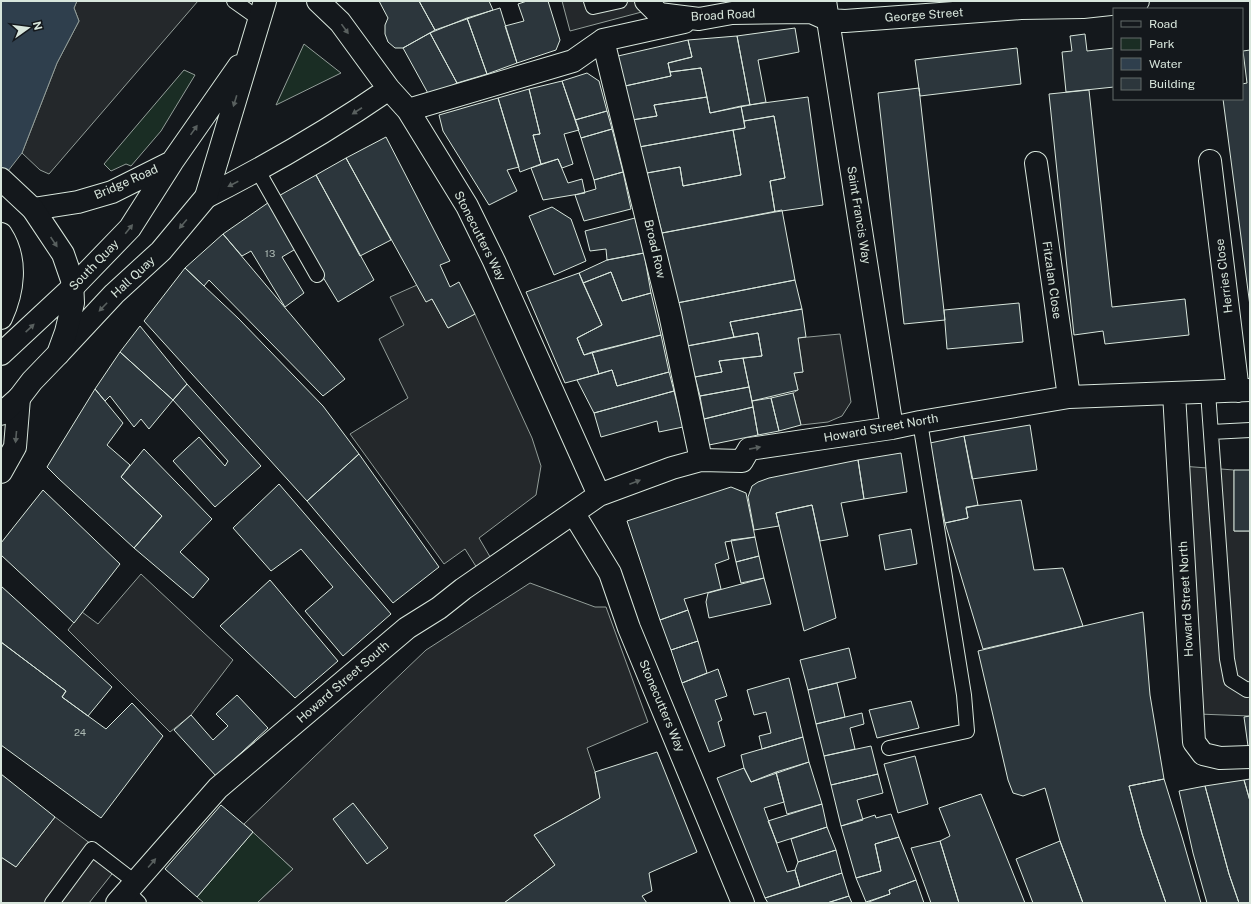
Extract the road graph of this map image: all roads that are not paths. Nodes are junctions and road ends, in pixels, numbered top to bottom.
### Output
1 (234, 1) edge
2 (318, 1) edge
3 (591, 1) edge
4 (620, 1) edge
5 (646, 1) edge
6 (1138, 1) edge
7 (1083, 4) edge
8 (261, 10) edge
9 (827, 11) edge
10 (699, 19) junction
11 (603, 40) junction
12 (250, 50) junction
13 (389, 89) junction
14 (408, 110) junction
15 (1210, 160) dead end
16 (172, 162) junction
17 (1036, 163) dead end
18 (258, 171) junction
19 (1, 179) edge
20 (206, 197) junction
21 (26, 202) junction
22 (1, 234) edge
23 (317, 275) dead end
24 (73, 287) junction
25 (1, 318) edge
26 (1, 354) edge
27 (58, 354) junction
28 (1244, 390) edge
29 (1208, 392) junction
30 (1174, 393) junction
31 (1069, 397) junction
32 (19, 398) junction
33 (1, 414) edge
34 (920, 422) junction
35 (892, 428) junction
36 (1250, 430) edge
37 (1211, 432) junction
38 (701, 460) junction
39 (1, 472) edge
40 (599, 495) junction
41 (574, 514) junction
42 (1250, 689) edge
43 (889, 748) dead end
44 (1250, 756) edge
45 (130, 895) edge
46 (52, 903) edge
47 (743, 903) edge

1 - 8 lane
2 -> 13 street, Stonecutters Way
3 - 4 lane
5 - 10 street, Broad Road
6 - 7 street, George Street
7 - 9 street, George Street
8 - 12 street, Hall Quay
9 - 10 street, Broad Road
9 - 35 street, Saint Francis Way
10 - 11 street
11 - 14 street
11 - 38 street, Broad Row
16 -> 12 street, Hall Quay
12 -> 20 street, Hall Quay
13 - 14 street, Stonecutters Way
13 -> 18 street, Hall Quay
14 - 40 street, Stonecutters Way
15 - 28 street, Herries Close
16 - 21 street, Bridge Road
24 -> 16 street, South Quay
17 - 31 street, Fitzalan Close
18 -> 20 street, Hall Quay
18 - 23 lane
19 - 21 street
20 -> 27 street, Hall Quay
21 -> 24 street
22 - 25 street
26 -> 24 street, South Quay
24 - 27 street
27 - 32 street
28 - 29 street, Howard Street North
29 - 30 street, Howard Street North
29 - 37 lane
30 - 31 street, Howard Street North
30 - 44 street, Howard Street North
31 - 34 street, Howard Street North
32 - 33 street
32 -> 39 street
34 - 35 street, Howard Street North
34 - 43 lane
38 -> 35 street, Howard Street North
36 - 37 lane
37 - 42 lane
40 -> 38 street, Howard Street North
40 - 41 street, Howard Street South
45 -> 41 street, Howard Street South
41 - 47 street, Stonecutters Way
45 - 46 lane

